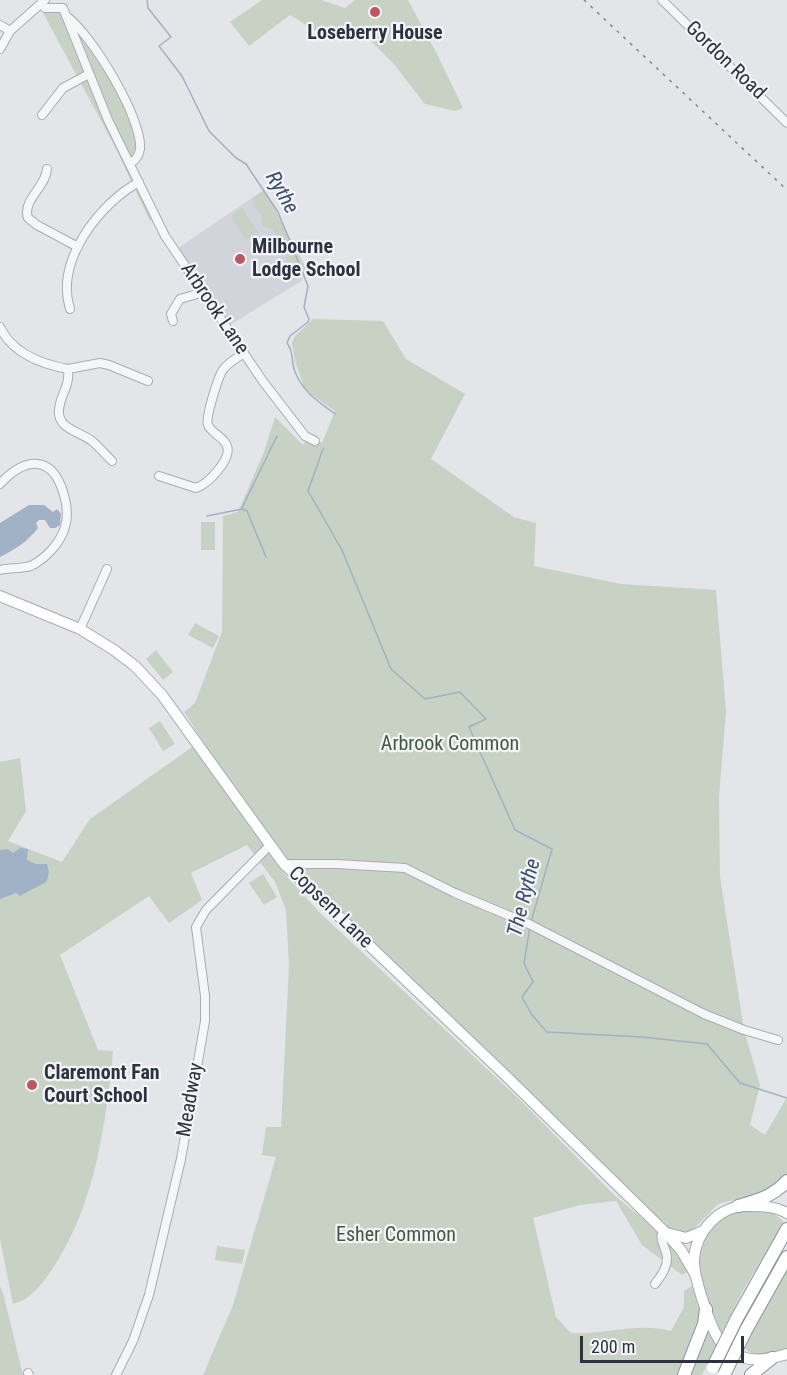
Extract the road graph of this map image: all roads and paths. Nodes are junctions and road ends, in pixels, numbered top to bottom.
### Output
1 (662, 0) edge
2 (43, 2) edge
3 (63, 8) edge
4 (0, 25) edge
5 (10, 31) junction
6 (0, 49) edge
7 (89, 74) junction
8 (42, 115) dead end
9 (787, 123) edge
10 (130, 164) junction
11 (48, 169) dead end
12 (139, 182) junction
13 (78, 247) junction
14 (204, 292) junction
15 (70, 309) dead end
16 (170, 316) dead end
17 (1, 332) edge
18 (244, 353) junction
19 (68, 369) junction
20 (148, 381) dead end
21 (315, 441) dead end
22 (112, 462) dead end
23 (171, 470) dead end
24 (0, 484) edge
25 (107, 569) dead end
26 (0, 570) edge
27 (0, 596) edge
28 (80, 629) junction
29 (270, 845) junction
30 (284, 864) junction
31 (778, 1040) dead end
32 (787, 1181) edge
33 (738, 1206) junction
34 (787, 1214) edge
35 (787, 1229) edge
36 (663, 1231) junction
37 (705, 1231) junction
38 (787, 1257) edge
39 (695, 1274) junction
40 (655, 1284) dead end
41 (706, 1309) junction
42 (787, 1355) edge
43 (772, 1358) junction
44 (711, 1371) edge
45 (116, 1375) edge
46 (684, 1375) edge
47 (724, 1375) edge
48 (751, 1375) edge

1 - 9 street, Gordon Road
2 - 3 street
2 - 5 street
3 - 7 street, Arbrook Lane
3 - 10 street
4 - 5 street
5 - 6 street
7 - 8 street
7 - 10 street, Arbrook Lane
10 - 12 street, Arbrook Lane
11 - 13 street
12 - 13 street
12 - 14 street, Arbrook Lane
13 - 15 street
14 - 16 street
14 - 18 street, Arbrook Lane
17 - 19 street
18 - 21 street, Arbrook Lane
18 - 23 street
19 - 20 street
19 - 22 street
24 - 26 street
25 - 28 street
27 - 28 main road, Copsem Lane
28 - 29 main road, Copsem Lane
29 - 30 main road, Copsem Lane
29 - 45 street, Meadway
30 - 31 street
30 - 36 main road, Copsem Lane
32 - 33 highway
33 - 34 main road
33 - 37 main road
35 - 44 highway, bridge
36 - 37 main road
36 - 39 main road, Copsem Lane
36 - 40 street
37 - 39 main road
38 - 47 highway, bridge
39 - 41 main road
41 - 43 main road
41 - 46 highway
42 - 43 main road
43 - 48 highway

